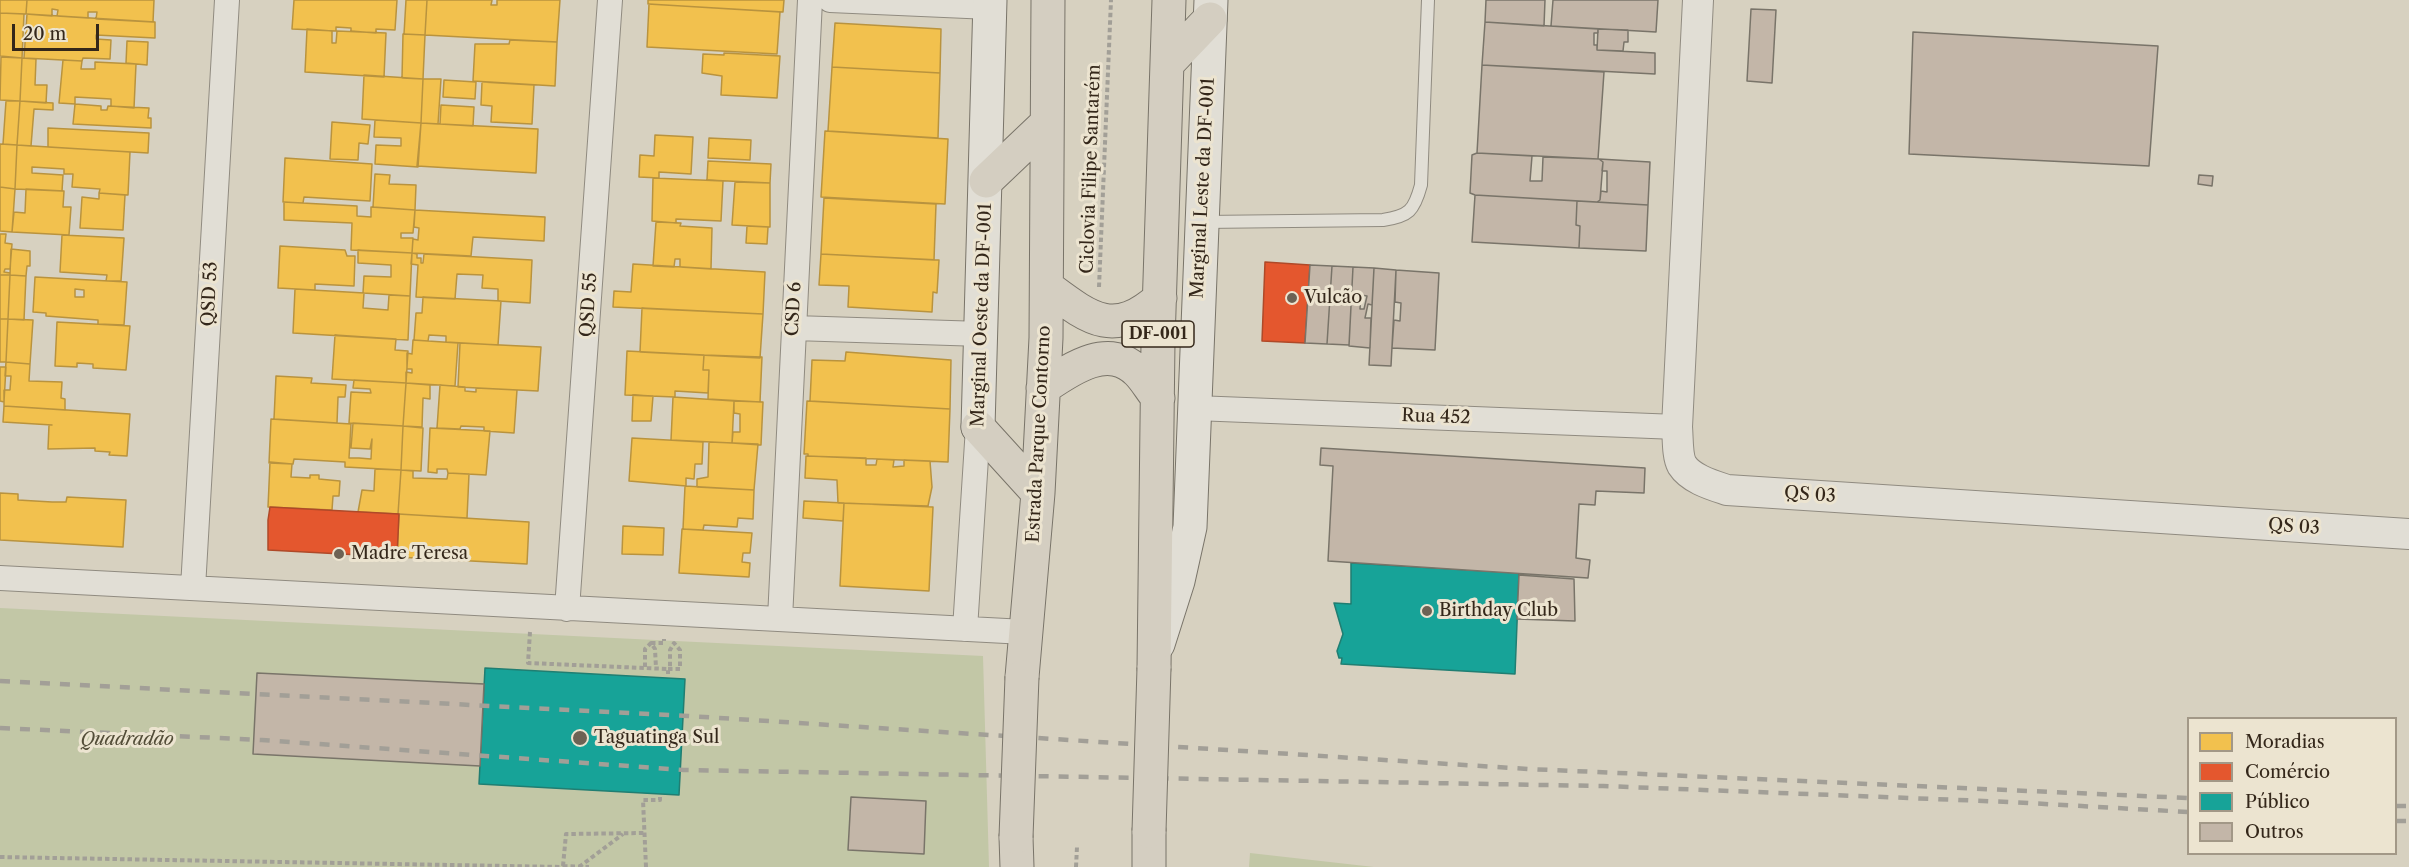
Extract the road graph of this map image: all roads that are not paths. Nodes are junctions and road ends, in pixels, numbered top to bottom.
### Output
1 (227, 0) edge
2 (610, 0) edge
3 (810, 0) edge
4 (830, 0) edge
5 (1048, 0) edge
6 (1169, 0) edge
7 (1428, 0) edge
8 (1698, 0) edge
9 (990, 4) edge
10 (1211, 10) edge
11 (1167, 64) junction
12 (1046, 124) junction
13 (986, 181) junction
14 (1202, 222) junction
15 (1047, 287) junction
16 (1160, 298) junction
17 (794, 328) junction
18 (982, 334) junction
19 (1043, 387) junction
20 (1158, 398) junction
21 (1195, 408) junction
22 (978, 427) junction
23 (1677, 427) junction
24 (1038, 493) junction
25 (2409, 534) edge
26 (0, 578) edge
27 (193, 588) junction
28 (567, 609) junction
29 (780, 619) junction
30 (965, 629) junction
31 (1025, 632) junction
32 (1153, 663) junction
33 (1016, 852) edge
34 (1149, 867) edge

1 - 27 street, QSD 53
2 - 28 street, QSD 55
3 - 17 street, CSD 6
4 - 9 street
5 - 12 highway, Estrada Parque Contorno
6 - 11 highway, DF-001
7 - 14 lane
8 - 23 street, QS 03
9 - 13 main road, Marginal Oeste da DF-001
10 - 11 highway
10 - 14 main road, Marginal Leste da DF-001
11 - 16 highway, DF-001
12 - 13 highway
12 - 15 highway, Estrada Parque Contorno
13 - 18 main road, Marginal Oeste da DF-001
14 - 21 main road, Marginal Leste da DF-001
15 - 16 highway
15 - 19 highway, Estrada Parque Contorno
16 - 20 highway, DF-001
17 - 18 street
17 - 29 street, CSD 6
18 - 22 main road, Marginal Oeste da DF-001
19 - 20 highway
19 - 24 highway, Estrada Parque Contorno
20 - 32 highway, DF-001
21 - 23 street, Rua 452
21 - 32 main road, Marginal Leste da DF-001
22 - 24 highway
22 - 30 street, Marginal Oeste da DF-001
23 - 25 street, QS 03
24 - 31 highway, Estrada Parque Contorno
26 - 27 street
27 - 28 street
28 - 29 street
29 - 30 street
30 - 31 street
31 - 33 highway, Estrada Parque Contorno, bridge
32 - 34 highway, DF-001, bridge

